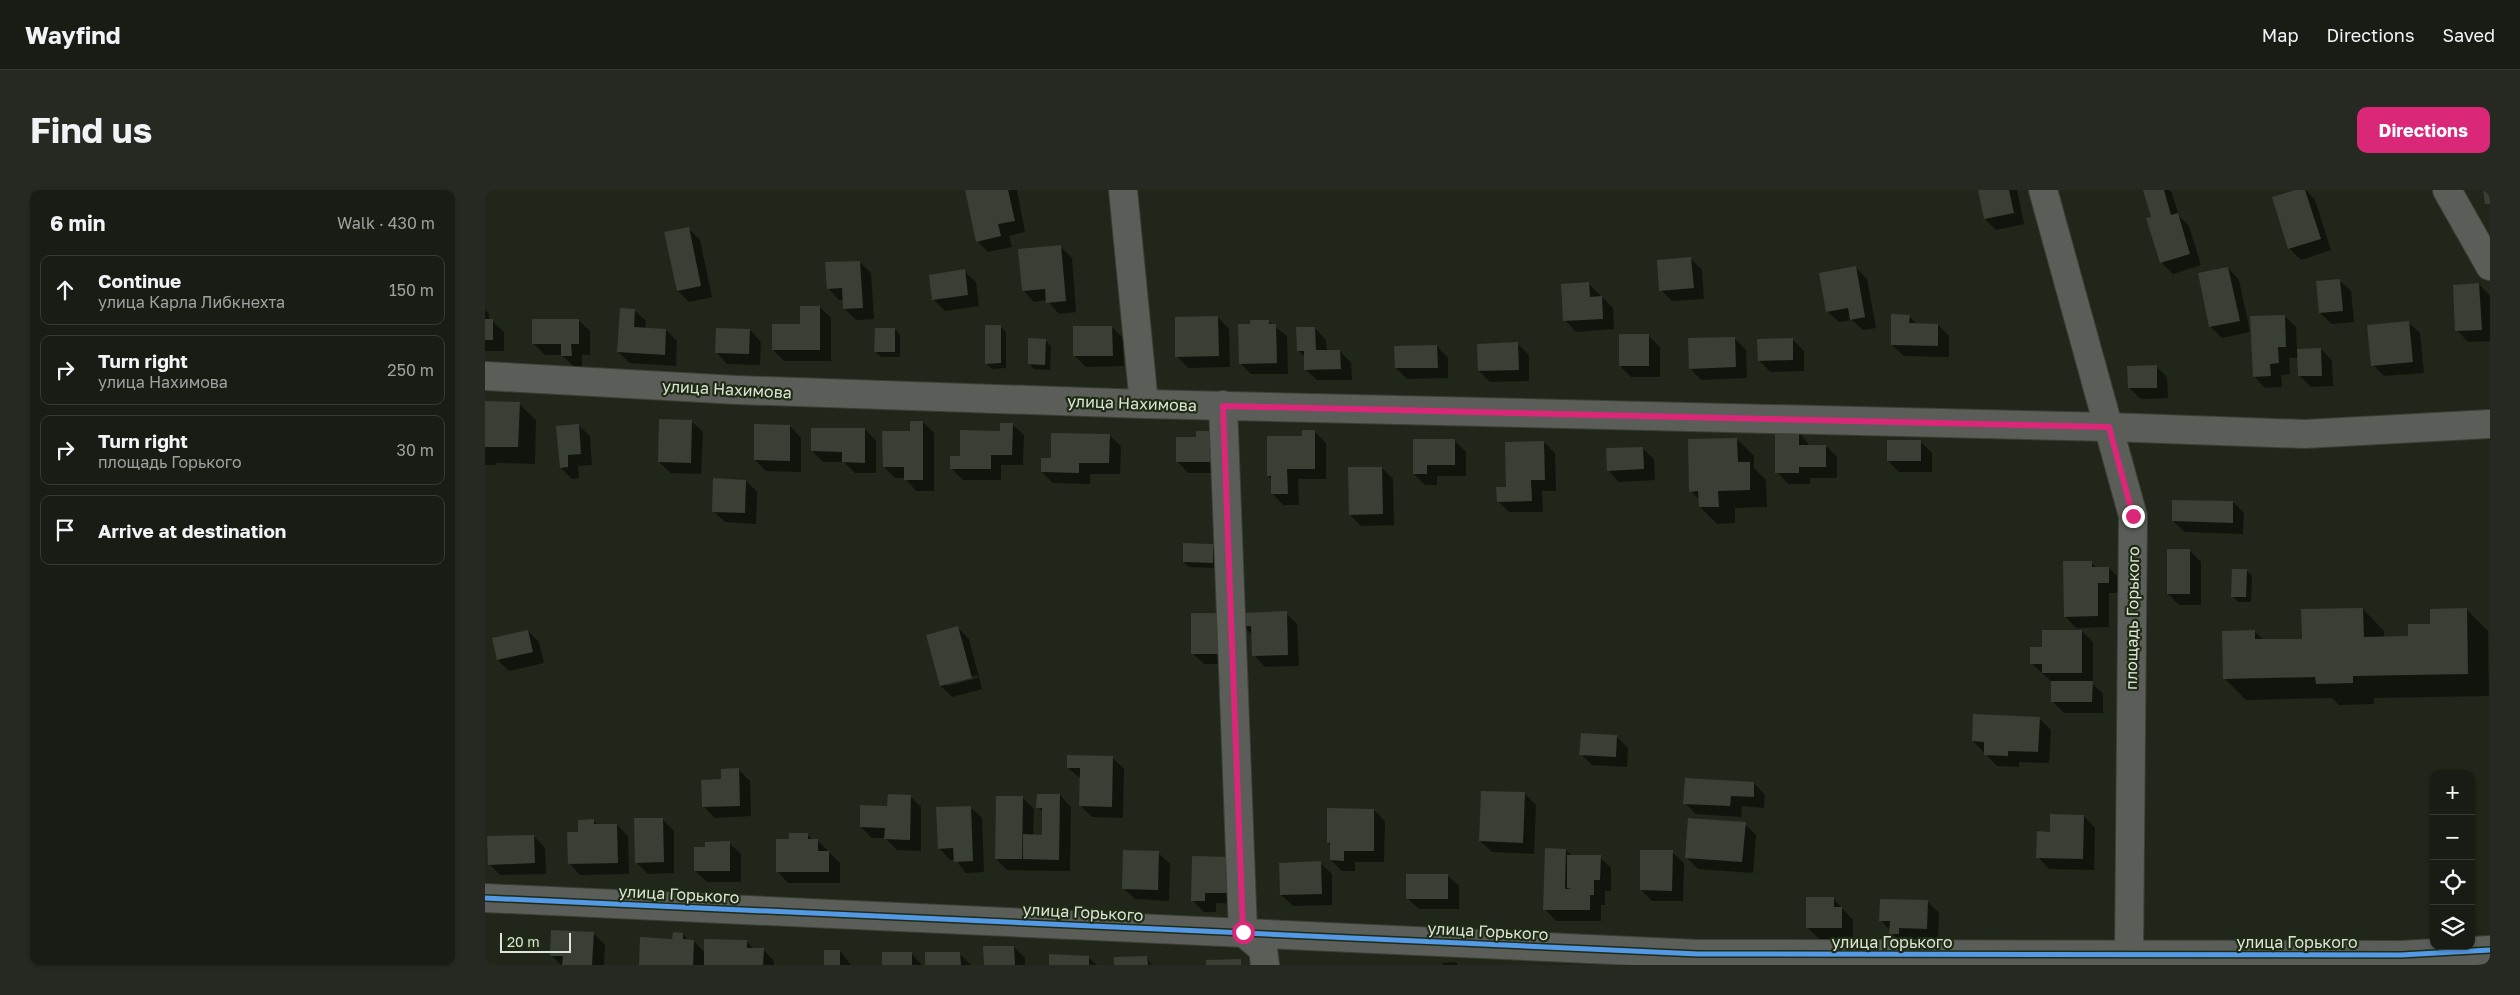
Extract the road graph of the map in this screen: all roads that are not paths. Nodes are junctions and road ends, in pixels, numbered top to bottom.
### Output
1 (1123, 190) edge
2 (2043, 190) edge
3 (2447, 190) edge
4 (2490, 266) edge
5 (485, 376) edge
6 (1144, 404) junction
7 (1223, 406) junction
8 (2490, 424) edge
9 (2109, 427) junction
10 (485, 898) edge
11 (1243, 932) junction
12 (2490, 950) edge
13 (2129, 955) junction
14 (1265, 965) edge

1 - 6 street
2 - 9 street, площадь Горького
3 - 4 street
5 - 6 street, улица Нахимова
6 - 7 street, улица Нахимова
7 - 9 street, улица Нахимова
7 - 11 street
8 - 9 street
9 - 13 street, площадь Горького
10 - 11 street, улица Горького
11 - 13 street, улица Горького
11 - 14 street
12 - 13 street, улица Горького

